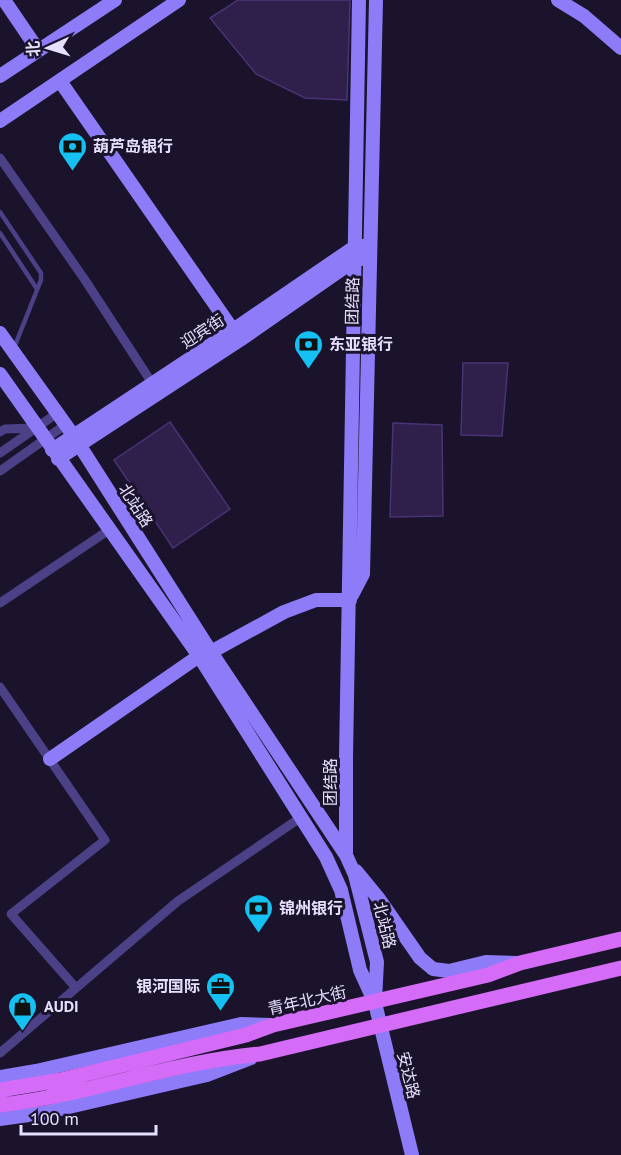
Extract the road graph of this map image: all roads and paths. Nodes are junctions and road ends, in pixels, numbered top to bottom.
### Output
1 (4, 0) edge
2 (115, 0) edge
3 (179, 0) edge
4 (359, 0) edge
5 (376, 0) edge
6 (558, 0) edge
7 (621, 48) edge
8 (38, 50) junction
9 (0, 76) edge
10 (60, 81) junction
11 (0, 121) edge
12 (0, 158) edge
13 (0, 212) edge
14 (0, 233) edge
15 (370, 252) junction
16 (356, 253) junction
17 (37, 290) junction
18 (0, 333) edge
19 (237, 335) junction
20 (13, 351) junction
21 (0, 374) edge
22 (155, 388) junction
23 (56, 414) junction
24 (36, 428) junction
25 (0, 432) edge
26 (72, 435) junction
27 (52, 449) junction
28 (0, 453) edge
29 (0, 471) edge
30 (109, 530) junction
31 (350, 600) junction
32 (0, 603) edge
33 (205, 654) junction
34 (0, 687) edge
35 (50, 759) junction
36 (300, 818) junction
37 (349, 860) junction
38 (621, 939) edge
39 (520, 963) junction
40 (621, 968) edge
41 (76, 988) junction
42 (375, 1003) junction
43 (273, 1025) junction
44 (380, 1026) junction
45 (0, 1053) edge
46 (260, 1054) junction
47 (0, 1077) edge
48 (0, 1090) edge
49 (0, 1105) edge
50 (0, 1119) edge
51 (412, 1155) edge

1 - 8 street
2 - 8 street
3 - 10 street
4 - 16 street, 团结路
5 - 15 street, 团结路
6 - 7 street
8 - 9 street
10 - 11 street
10 - 19 street
12 - 22 street
13 - 17 lane
14 - 17 lane
15 - 16 street
15 - 31 street, 团结路
16 - 19 street, 迎宾街
16 - 31 street, 团结路
17 - 20 lane
18 - 20 street, 北站路
19 - 22 street, 迎宾街
20 - 23 street, 北站路
21 - 24 street, 北站路
22 - 26 street, 迎宾街
23 - 24 street
23 - 26 street, 北站路
24 - 25 street
24 - 27 street, 北站路
24 - 28 street
26 - 27 street, 迎宾街
26 - 33 street, 北站路
27 - 29 street
27 - 30 street, 北站路
30 - 32 street
30 - 33 street, 北站路
31 - 33 street
31 - 37 street, 团结路
33 - 35 street
33 - 36 street, 北站路
33 - 37 street, 北站路
34 - 35 street
35 - 41 street
36 - 41 street
36 - 42 street, 北站路
37 - 39 street
37 - 42 street, 北站路
38 - 39 main road, 青年北大街
39 - 42 main road, 青年北大街
40 - 44 main road
41 - 45 street
42 - 43 main road, 青年北大街
42 - 44 street, 安达路
43 - 47 street
43 - 48 main road, 青年北大街
44 - 46 main road
44 - 51 street, 安达路
46 - 49 main road
46 - 50 street

